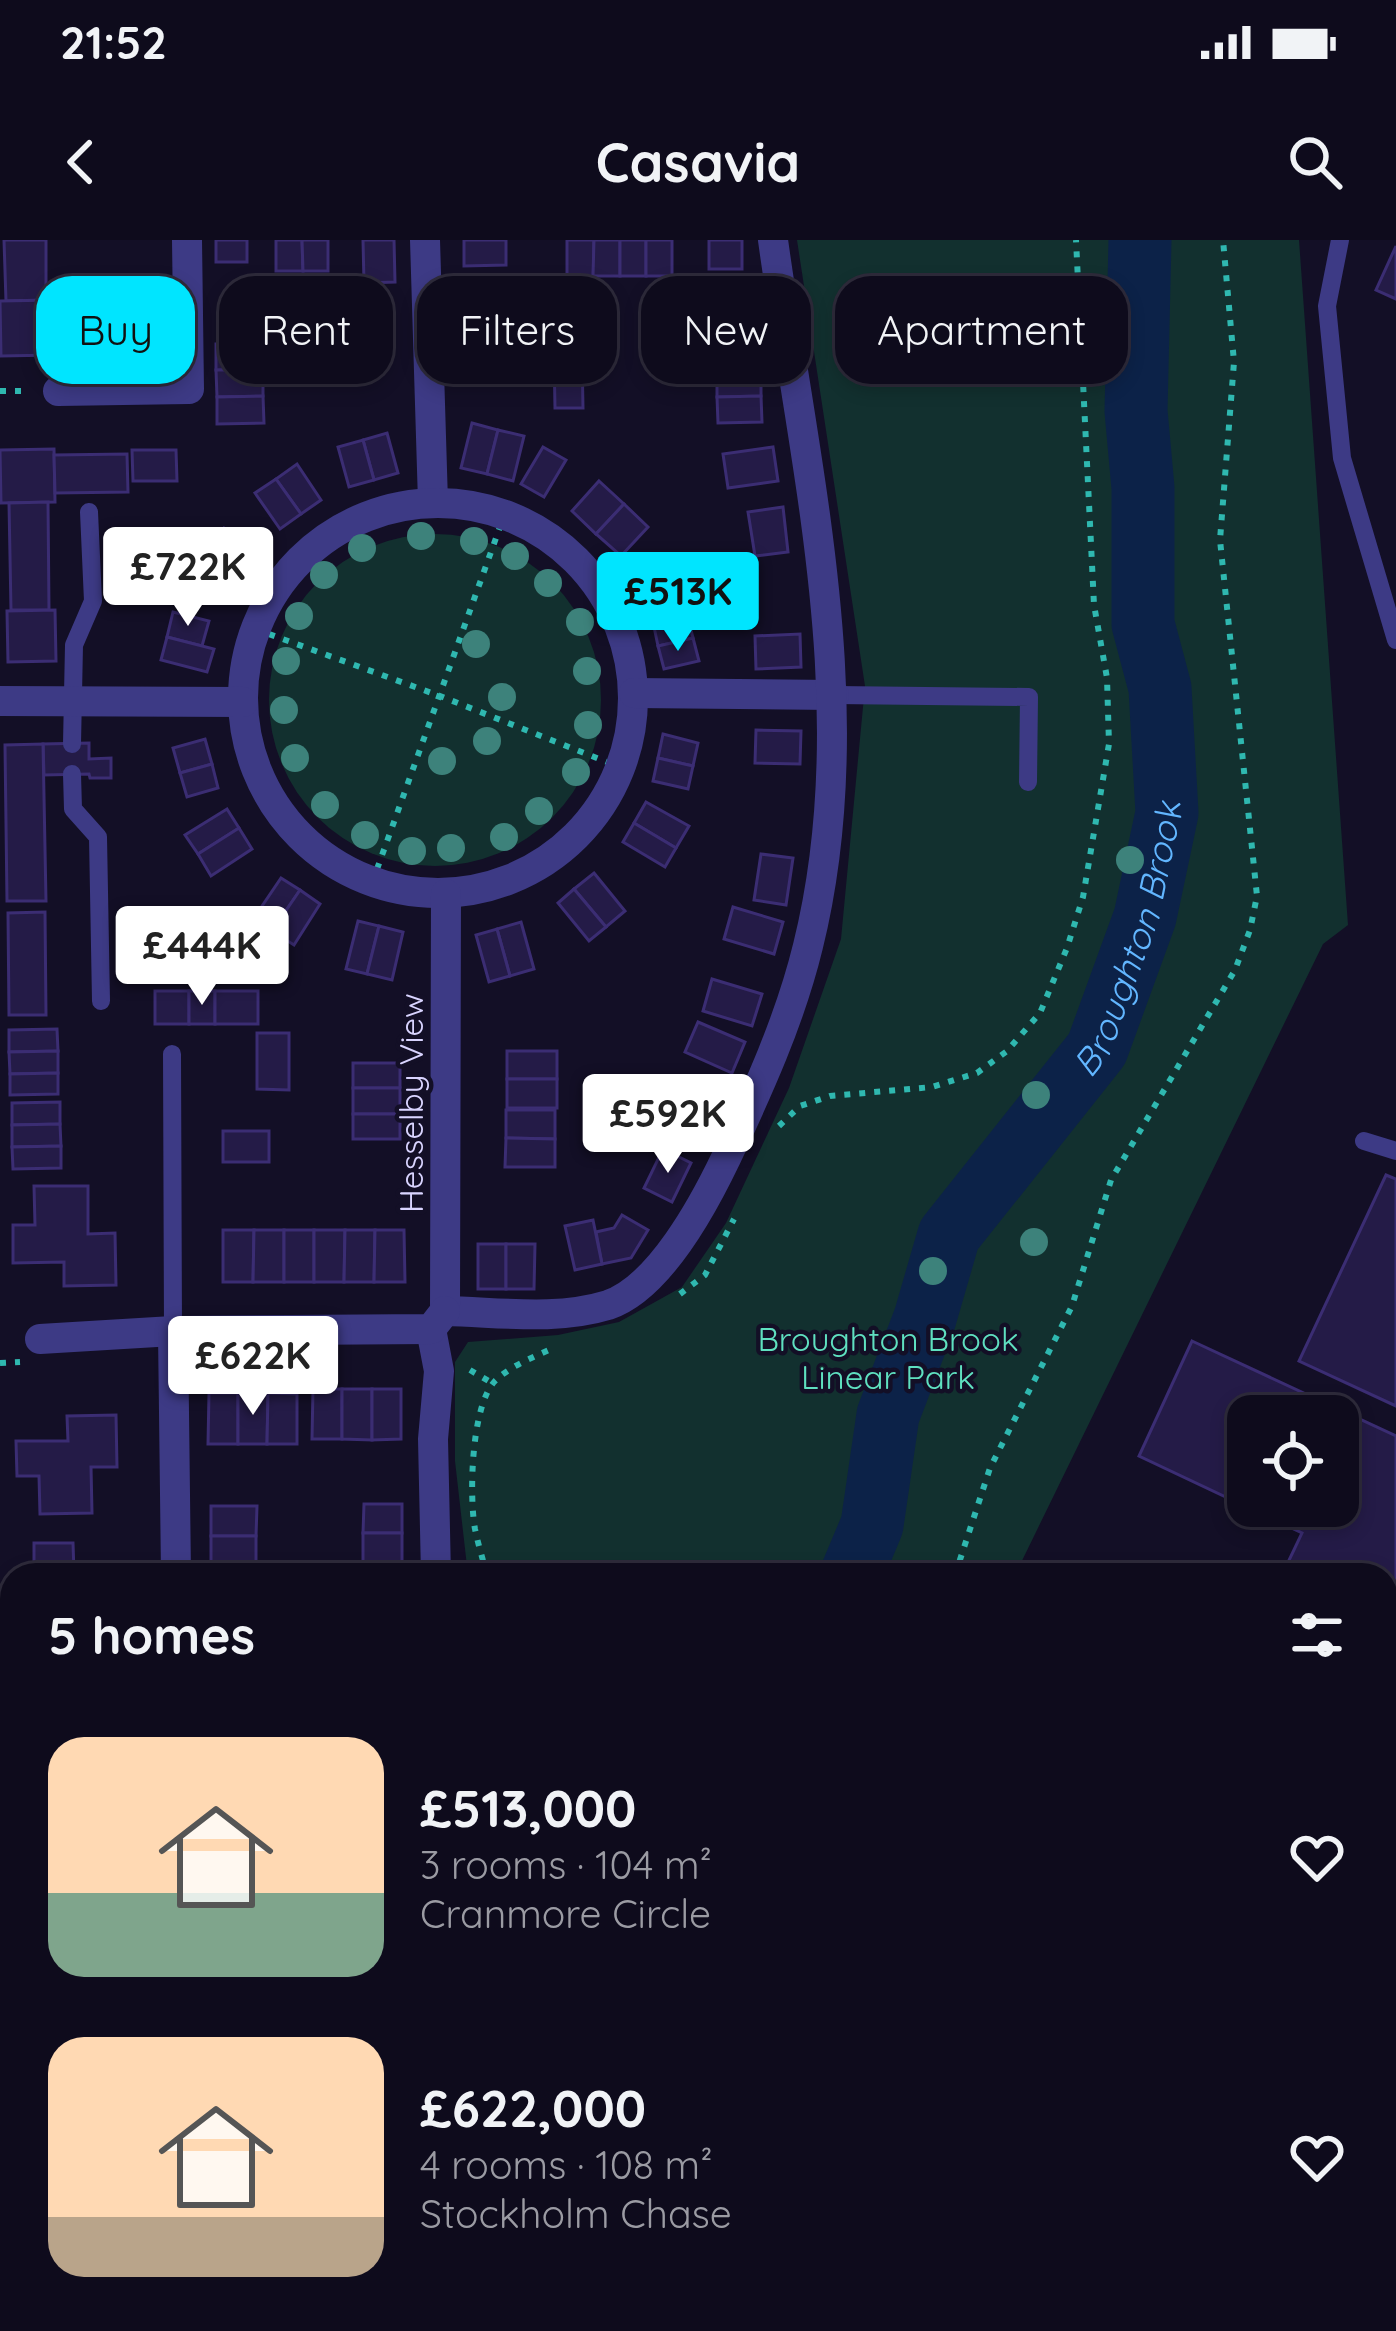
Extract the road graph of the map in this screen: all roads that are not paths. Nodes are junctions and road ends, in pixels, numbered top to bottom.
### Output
1 (187, 240) edge
2 (425, 240) edge
3 (773, 240) edge
4 (1340, 240) edge
5 (58, 391) dead end
6 (433, 502) junction
7 (89, 512) dead end
8 (1396, 640) edge
9 (634, 693) junction
10 (834, 694) junction
11 (71, 700) junction
12 (0, 701) edge
13 (243, 702) junction
14 (72, 744) dead end
15 (72, 774) dead end
16 (1028, 782) dead end
17 (446, 895) junction
18 (101, 1001) dead end
19 (172, 1054) dead end
20 (1364, 1141) dead end
21 (1396, 1150) edge
22 (438, 1320) junction
23 (173, 1331) junction
24 (40, 1339) dead end
25 (176, 1563) edge
26 (436, 1563) edge

1 - 5 street
2 - 6 street
3 - 10 street
4 - 8 lane
6 - 9 street
6 - 13 street
7 - 11 lane
9 - 10 street
9 - 17 street
10 - 16 lane
10 - 22 street
11 - 12 street
11 - 13 street
11 - 14 lane
13 - 17 street
15 - 18 lane
17 - 22 street, Hesselby View
19 - 23 lane
20 - 21 lane
22 - 23 street
22 - 26 street, Hesselby View
23 - 24 street
23 - 25 street

